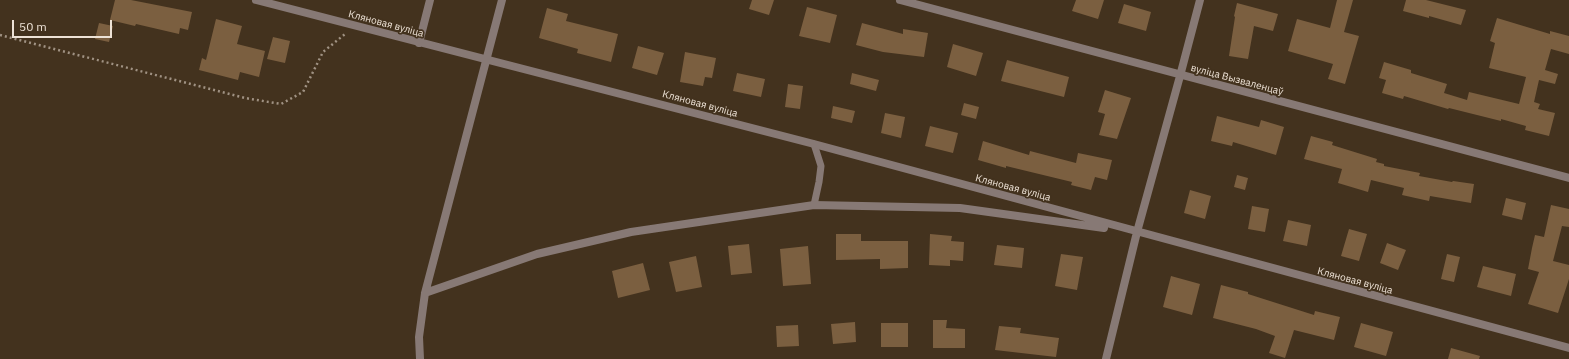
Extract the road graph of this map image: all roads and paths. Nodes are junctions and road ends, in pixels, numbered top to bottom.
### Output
1 (256, 0) edge
2 (430, 0) edge
3 (502, 0) edge
4 (900, 0) edge
5 (1200, 0) edge
6 (354, 26) junction
7 (0, 35) edge
8 (419, 43) junction
9 (486, 60) junction
10 (1180, 76) junction
11 (814, 144) junction
12 (1569, 178) edge
13 (814, 205) junction
14 (1137, 232) junction
15 (425, 293) junction
16 (1569, 348) edge
17 (420, 359) edge
18 (1106, 359) edge

1 - 6 street, Кляновая вуліца
2 - 8 street
3 - 9 street
4 - 10 street, вуліца Вызваленцаў
5 - 10 street
6 - 7 path
6 - 8 street, Кляновая вуліца
8 - 9 street, Кляновая вуліца
9 - 11 street, Кляновая вуліца
9 - 15 street
10 - 12 street, вуліца Вызваленцаў
10 - 14 street
11 - 13 lane
11 - 14 street, Кляновая вуліца
13 - 14 street, Кляновая вуліца
13 - 15 street, Кляновая вуліца
14 - 16 street, Кляновая вуліца
14 - 18 street
15 - 17 street

